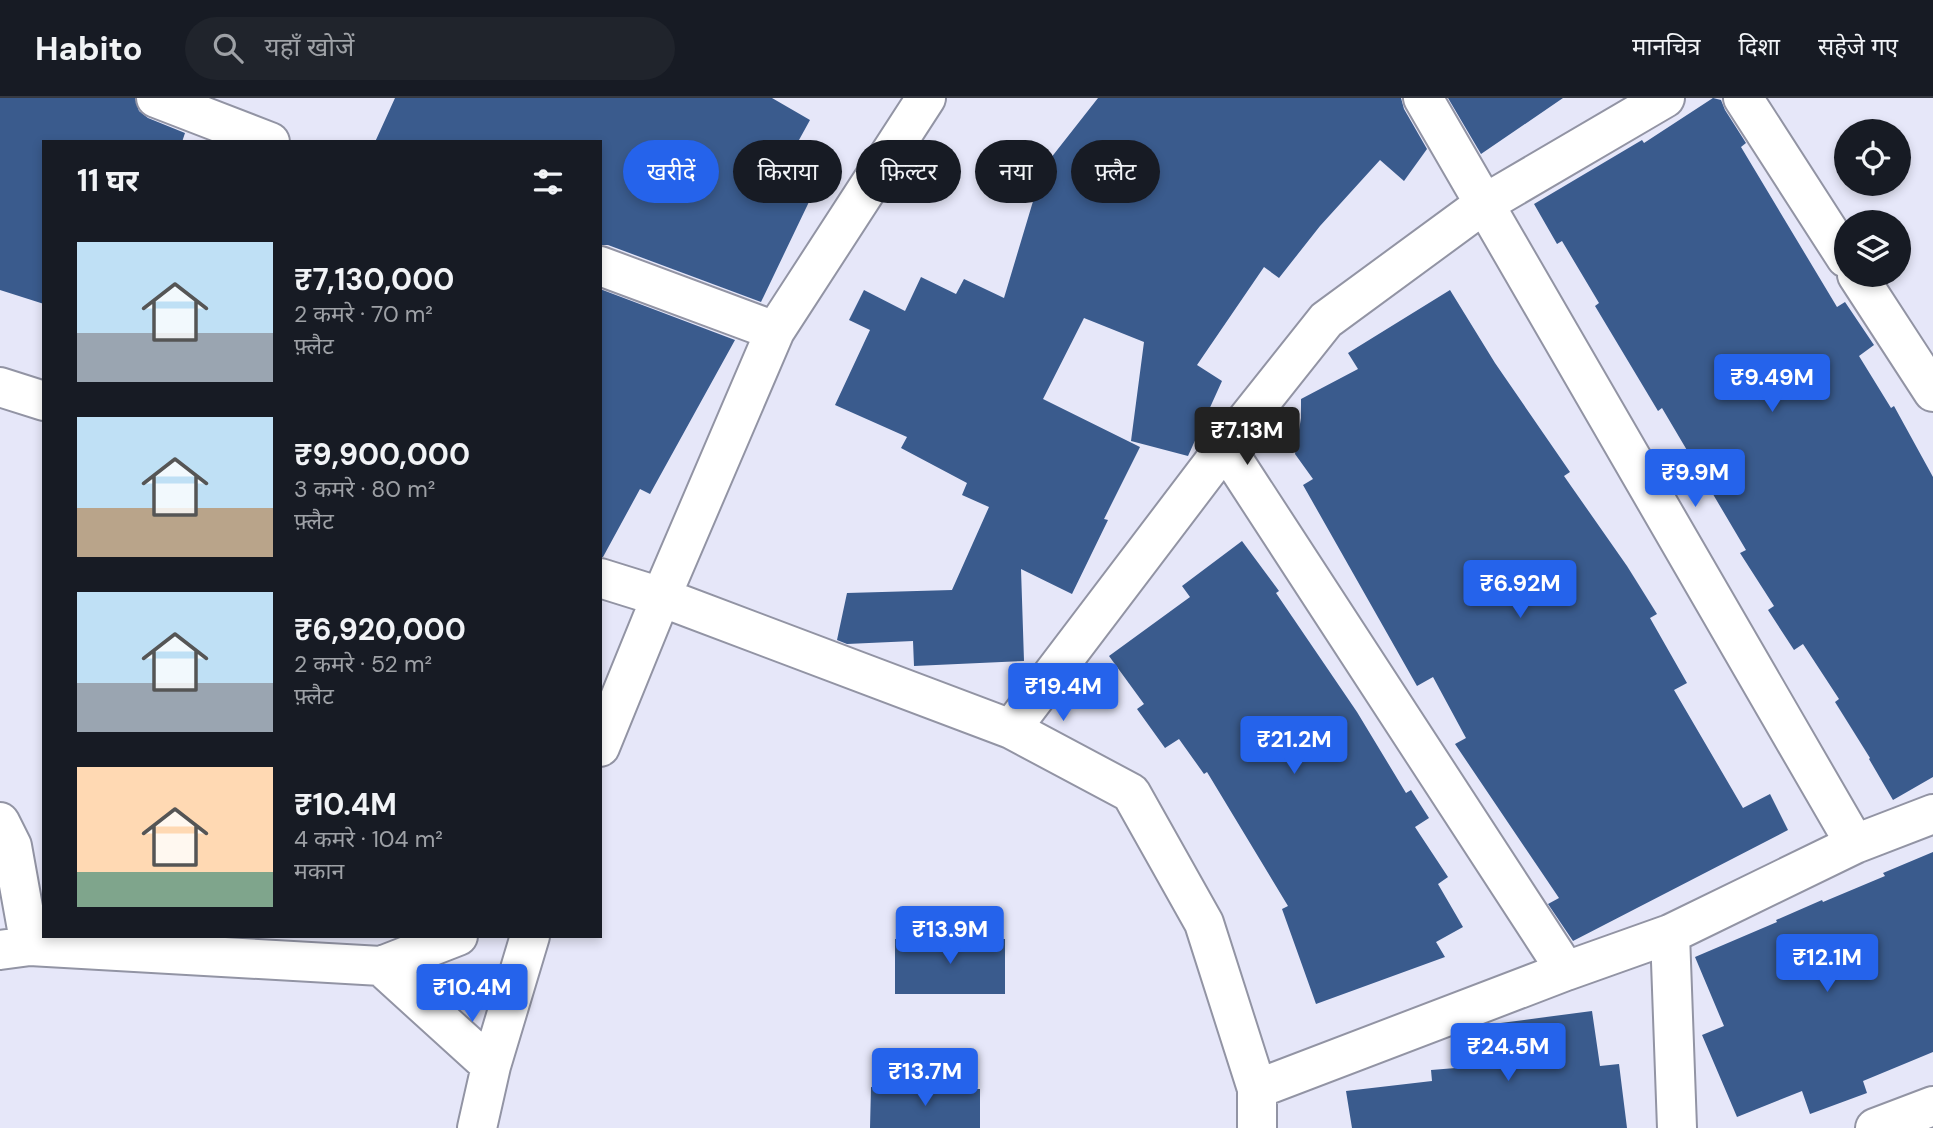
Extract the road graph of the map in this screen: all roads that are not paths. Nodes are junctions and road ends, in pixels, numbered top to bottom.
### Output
1 (156, 98) edge
2 (926, 98) edge
3 (1423, 98) edge
4 (1665, 98) edge
5 (1757, 103) edge
6 (197, 118) edge
7 (264, 140) edge
8 (1484, 204) junction
9 (1834, 237) edge
10 (602, 267) edge
11 (1865, 287) edge
12 (775, 331) junction
13 (0, 387) edge
14 (1933, 392) edge
15 (42, 400) edge
16 (1225, 447) junction
17 (602, 579) edge
18 (661, 597) junction
19 (1010, 729) junction
20 (602, 742) edge
21 (1933, 814) edge
22 (0, 822) edge
23 (1855, 844) junction
24 (1670, 934) junction
25 (453, 938) edge
26 (529, 938) edge
27 (15, 948) edge
28 (382, 966) junction
29 (1566, 971) junction
30 (491, 1066) junction
31 (1257, 1089) junction
32 (1933, 1106) edge
33 (477, 1128) edge
34 (1257, 1128) edge
35 (1677, 1128) edge
36 (1875, 1128) edge

1 - 6 street
2 - 12 street
3 - 8 street
4 - 8 street
5 - 9 street
6 - 7 street
8 - 16 street
8 - 23 street
10 - 12 street
11 - 14 street
12 - 18 street
13 - 15 street
16 - 19 street
16 - 29 street
17 - 18 street
18 - 19 street
18 - 20 street
19 - 31 street
21 - 23 street
22 - 27 street
23 - 24 street
24 - 29 street
24 - 35 street
25 - 28 street
26 - 30 street
27 - 28 street
28 - 30 street
29 - 31 street
30 - 33 street
31 - 34 street
32 - 36 street

